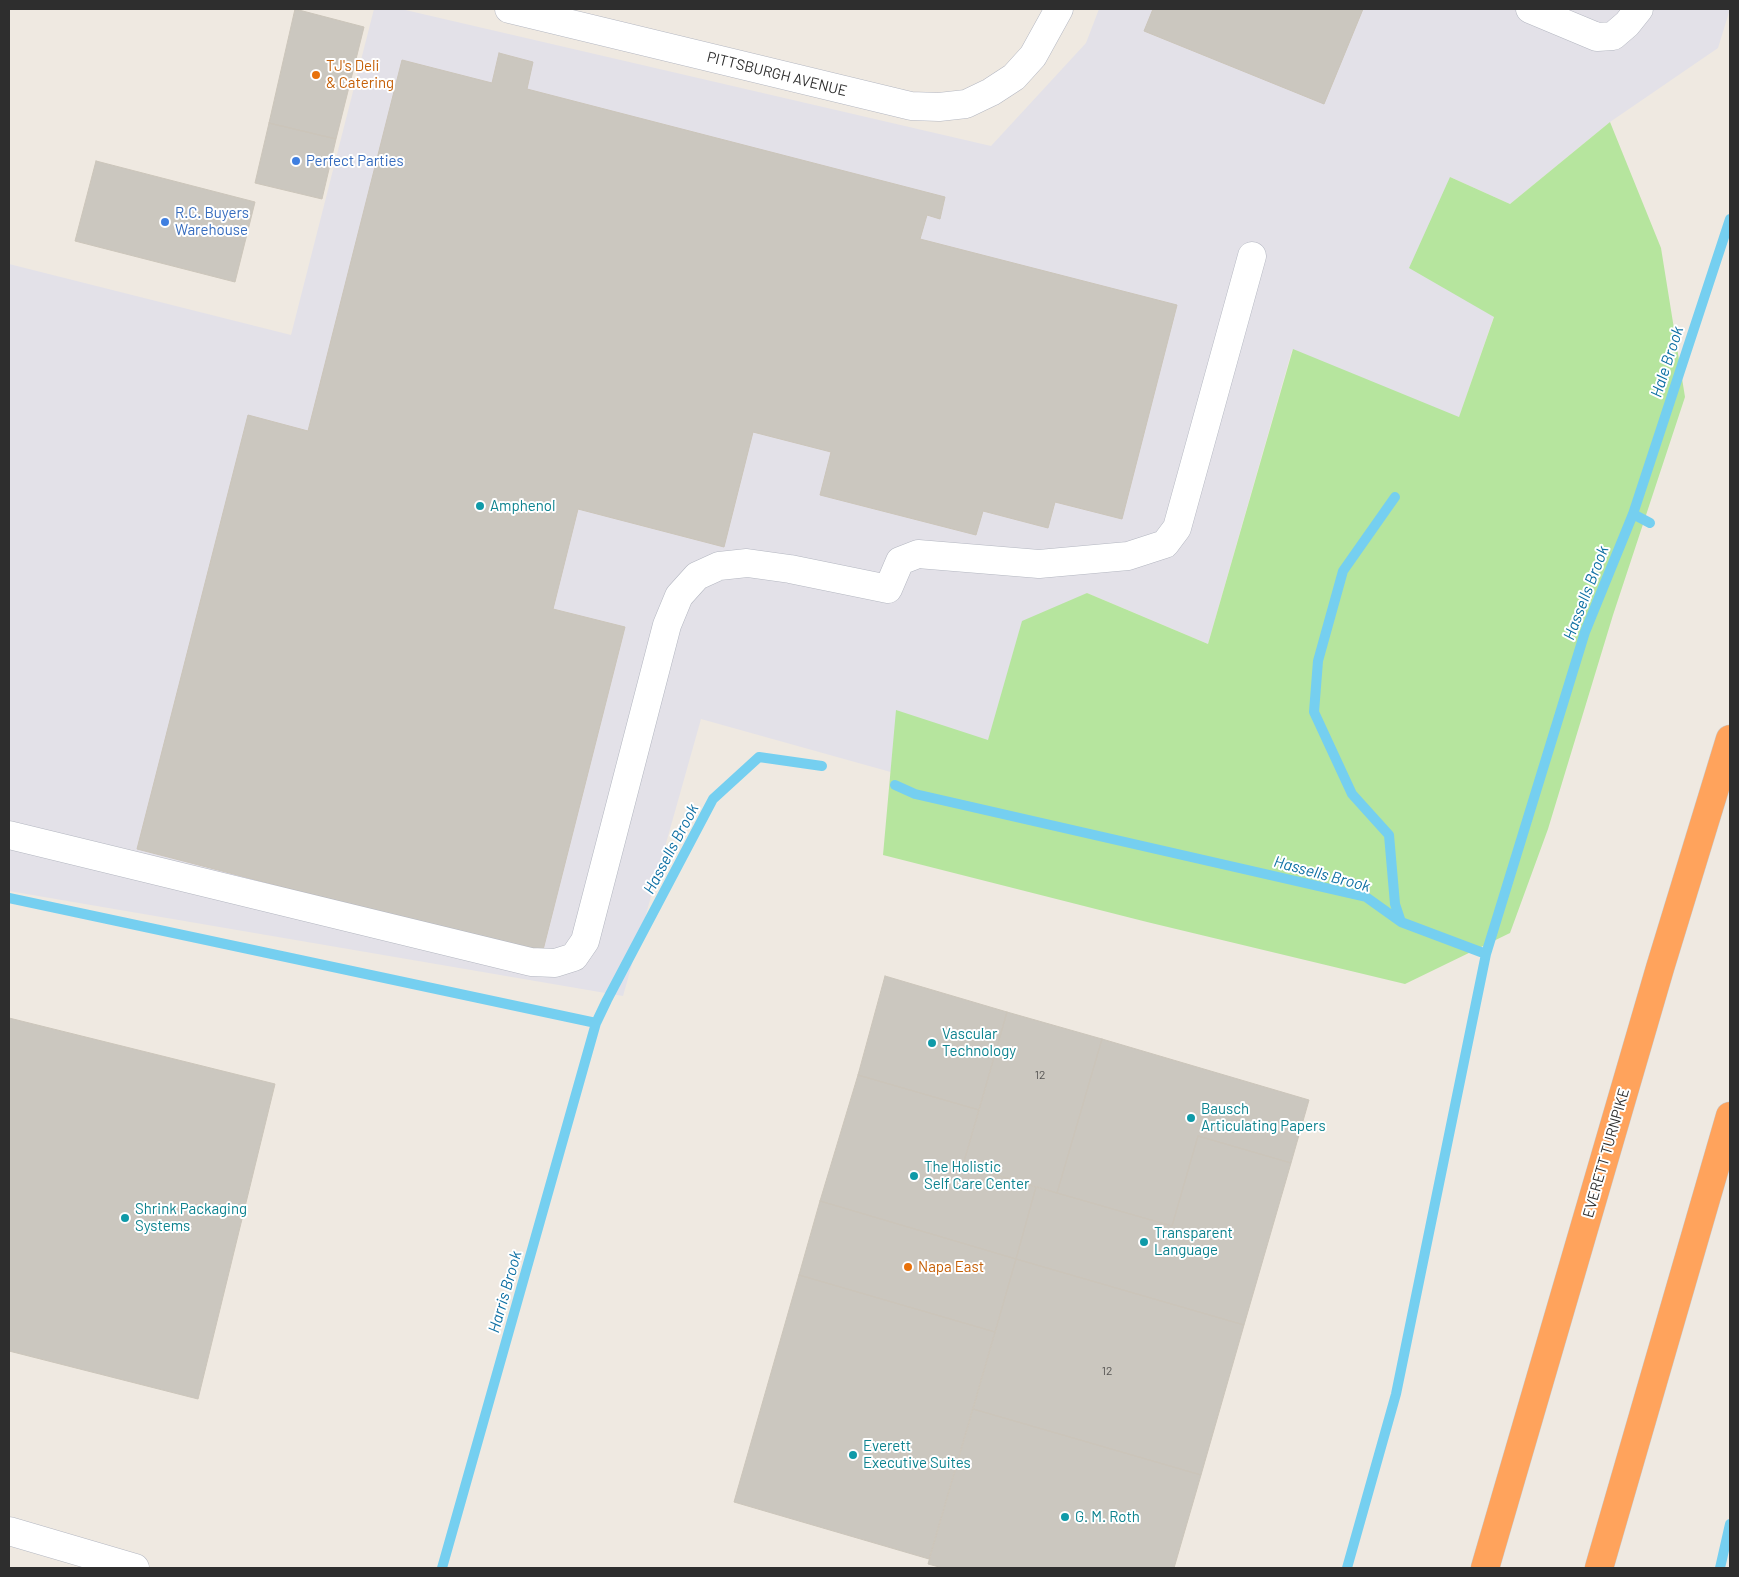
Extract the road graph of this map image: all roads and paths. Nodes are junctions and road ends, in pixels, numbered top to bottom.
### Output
1 (509, 9) edge
2 (1059, 9) edge
3 (1530, 9) edge
4 (1640, 9) edge
5 (1252, 256) dead end
6 (1730, 740) edge
7 (9, 835) edge
8 (1730, 1116) edge
9 (9, 1531) edge
10 (134, 1568) edge
11 (1485, 1568) edge
12 (1599, 1568) edge

1 - 2 street, PITTSBURGH AVENUE
3 - 4 street
5 - 7 street
6 - 11 highway, EVERETT TURNPIKE
8 - 12 highway
9 - 10 street

